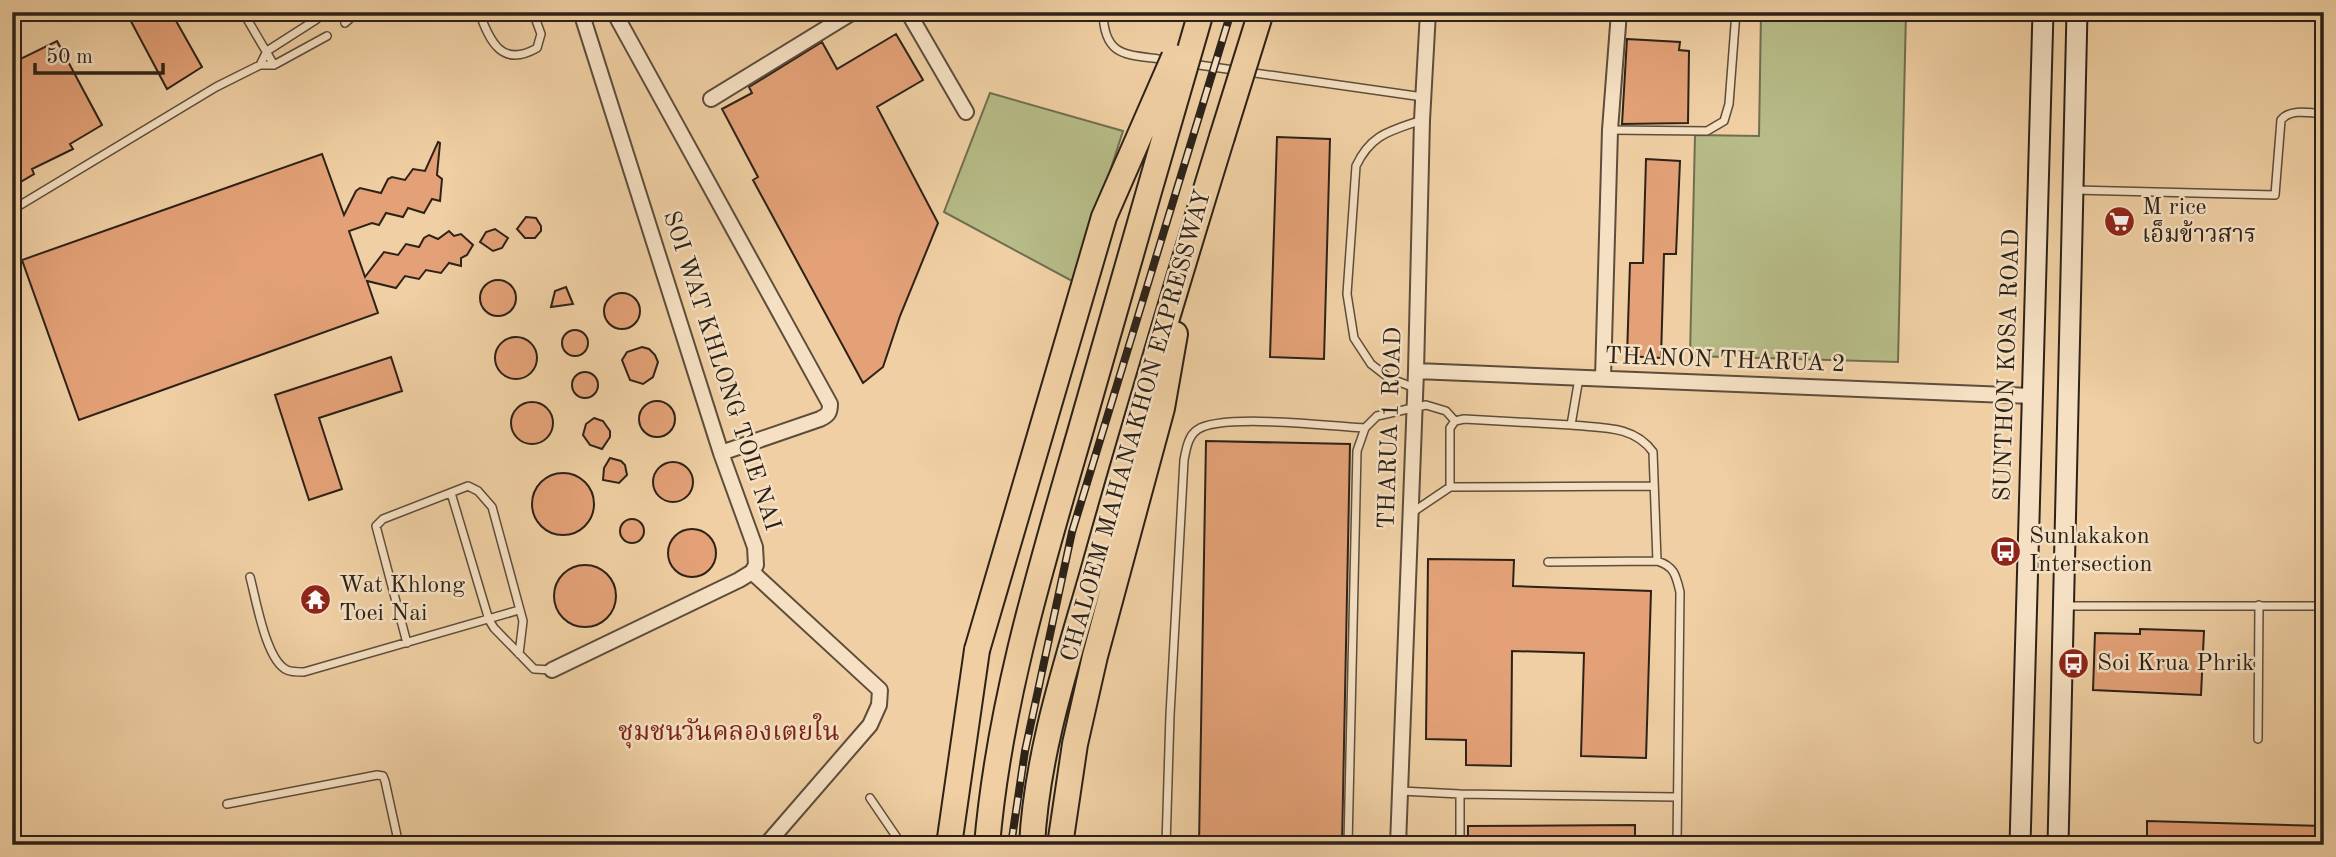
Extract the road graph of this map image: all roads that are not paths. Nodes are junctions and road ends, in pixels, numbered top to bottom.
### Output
1 (21, 12) edge
2 (243, 12) edge
3 (357, 12) edge
4 (479, 12) edge
5 (533, 12) edge
6 (581, 12) edge
7 (614, 12) edge
8 (853, 12) edge
9 (908, 12) edge
10 (1103, 12) edge
11 (1194, 12) edge
12 (1201, 12) edge
13 (1261, 12) edge
14 (1428, 12) edge
15 (1619, 12) edge
16 (1736, 12) edge
17 (2043, 12) edge
18 (2077, 12) edge
19 (317, 19) dead end
20 (12, 23) edge
21 (345, 23) dead end
22 (327, 36) dead end
23 (267, 51) junction
24 (260, 65) junction
25 (274, 65) junction
26 (1423, 97) junction
27 (711, 99) dead end
28 (966, 112) dead end
29 (2324, 114) edge
30 (1422, 120) junction
31 (1610, 130) junction
32 (2074, 190) junction
33 (12, 211) edge
34 (1192, 233) junction
35 (1416, 372) junction
36 (1580, 377) junction
37 (1603, 378) junction
38 (1415, 388) junction
39 (2032, 397) junction
40 (1415, 407) junction
41 (1455, 421) junction
42 (1571, 425) junction
43 (1365, 428) junction
44 (721, 453) junction
45 (1654, 486) junction
46 (1450, 487) junction
47 (451, 493) junction
48 (1410, 514) junction
49 (1657, 561) junction
50 (1548, 562) dead end
51 (752, 572) junction
52 (250, 577) dead end
53 (2259, 605) junction
54 (2065, 606) junction
55 (2324, 606) edge
56 (519, 610) junction
57 (489, 620) junction
58 (407, 643) junction
59 (519, 654) junction
60 (552, 670) joint
61 (2258, 739) dead end
62 (1400, 791) junction
63 (1461, 794) junction
64 (1676, 797) junction
65 (870, 798) dead end
66 (227, 804) dead end
67 (1060, 841) edge
68 (399, 845) edge
69 (766, 845) edge
70 (902, 845) edge
71 (948, 845) edge
72 (987, 845) edge
73 (1032, 845) edge
74 (1166, 845) edge
75 (1348, 845) edge
76 (1398, 845) edge
77 (1460, 845) edge
78 (1677, 845) edge
79 (2021, 845) edge
80 (2059, 845) edge

1 - 20 lane
2 - 23 lane
3 - 21 lane
4 - 5 lane
6 - 44 street, SOI WAT KHLONG TOIE NAI
7 - 44 street
8 - 27 street
9 - 28 street
10 - 26 lane
11 - 71 highway, bridge
12 - 72 highway, CHALOEM MAHANAKHON EXPRESSWAY, bridge
13 - 34 highway, CHALOEM MAHANAKHON EXPRESSWAY, bridge
14 - 26 street, THARUA 1 ROAD
15 - 31 street
16 - 31 lane
17 - 39 main road, SUNTHON KOSA ROAD
18 - 32 main road
19 - 23 lane
22 - 25 lane
23 - 24 lane
23 - 25 lane
24 - 25 lane
24 - 33 lane
26 - 30 street, THARUA 1 ROAD
29 - 32 lane
30 - 35 street, THARUA 1 ROAD
30 - 38 lane
31 - 37 street
32 - 54 main road
34 - 67 highway
34 - 73 highway, CHALOEM MAHANAKHON EXPRESSWAY
35 - 36 street, THANON THARUA 2
35 - 38 street, THARUA 1 ROAD
36 - 37 street, THANON THARUA 2
36 - 42 lane
37 - 39 street, THANON THARUA 2
38 - 40 street, THARUA 1 ROAD
39 - 79 main road, SUNTHON KOSA ROAD
40 - 41 lane
40 - 43 lane
40 - 48 street, THARUA 1 ROAD
41 - 42 lane
41 - 46 lane
42 - 45 lane
43 - 74 lane
43 - 75 lane
44 - 51 street, SOI WAT KHLONG TOIE NAI
45 - 46 lane
45 - 49 lane
46 - 48 lane
47 - 56 lane
47 - 57 lane
47 - 58 lane
48 - 62 street, THARUA 1 ROAD
49 - 50 lane
49 - 64 lane
51 - 60 street
51 - 69 street
52 - 58 lane
53 - 54 lane
53 - 55 lane
53 - 61 lane
54 - 80 main road
56 - 57 lane
56 - 59 lane
57 - 58 lane
57 - 59 lane
59 - 60 lane
62 - 63 lane
62 - 76 street, THARUA 1 ROAD
63 - 64 lane
63 - 77 lane
64 - 78 lane
65 - 70 lane
66 - 68 lane

